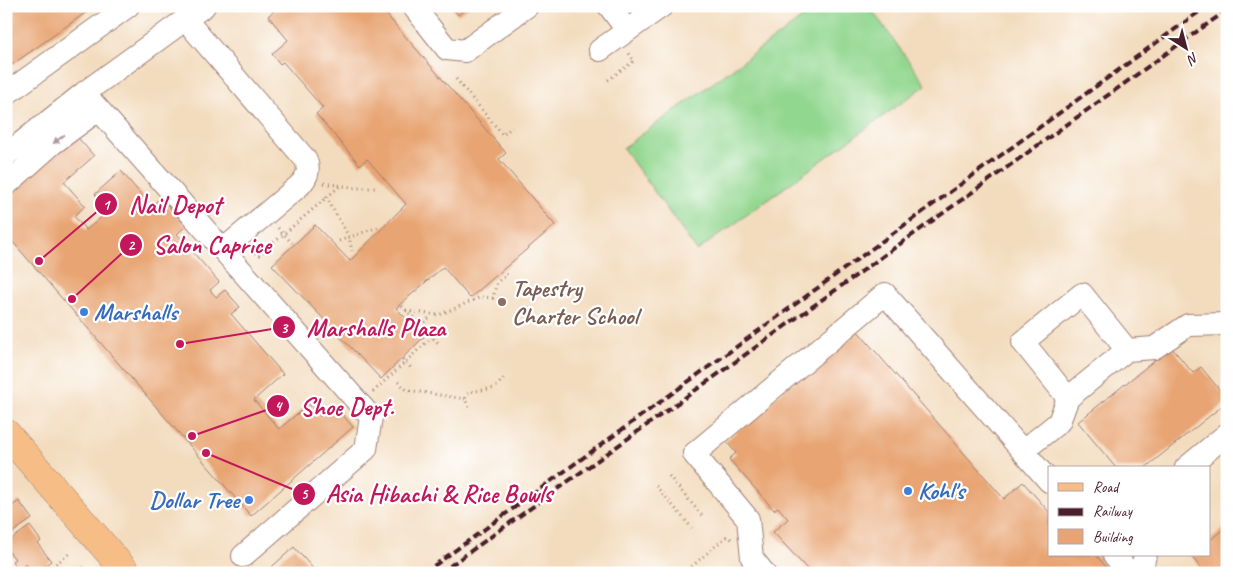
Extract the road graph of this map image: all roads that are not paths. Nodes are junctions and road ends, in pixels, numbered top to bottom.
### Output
1 (128, 6) edge
2 (413, 6) edge
3 (527, 6) edge
4 (609, 6) edge
5 (662, 6) edge
6 (196, 11) edge
7 (627, 30) junction
8 (600, 50) dead end
9 (6, 94) edge
10 (91, 102) junction
11 (6, 155) edge
12 (6, 185) edge
13 (223, 250) junction
14 (1227, 324) edge
15 (1127, 350) junction
16 (1068, 398) junction
17 (6, 433) edge
18 (1227, 434) edge
19 (1023, 451) junction
20 (1188, 466) edge
21 (1048, 480) edge
22 (243, 556) dead end
23 (109, 570) edge
24 (764, 573) edge

1 - 9 street
2 - 3 street
4 - 7 street
5 - 7 street
6 - 10 street
6 - 13 street
7 - 8 street
10 - 11 street
10 -> 12 street
10 - 13 street
13 - 22 street
14 - 15 street
15 - 16 street
15 - 16 street
16 - 19 street
17 - 23 main road
18 - 20 street
19 - 21 street
19 - 24 street

